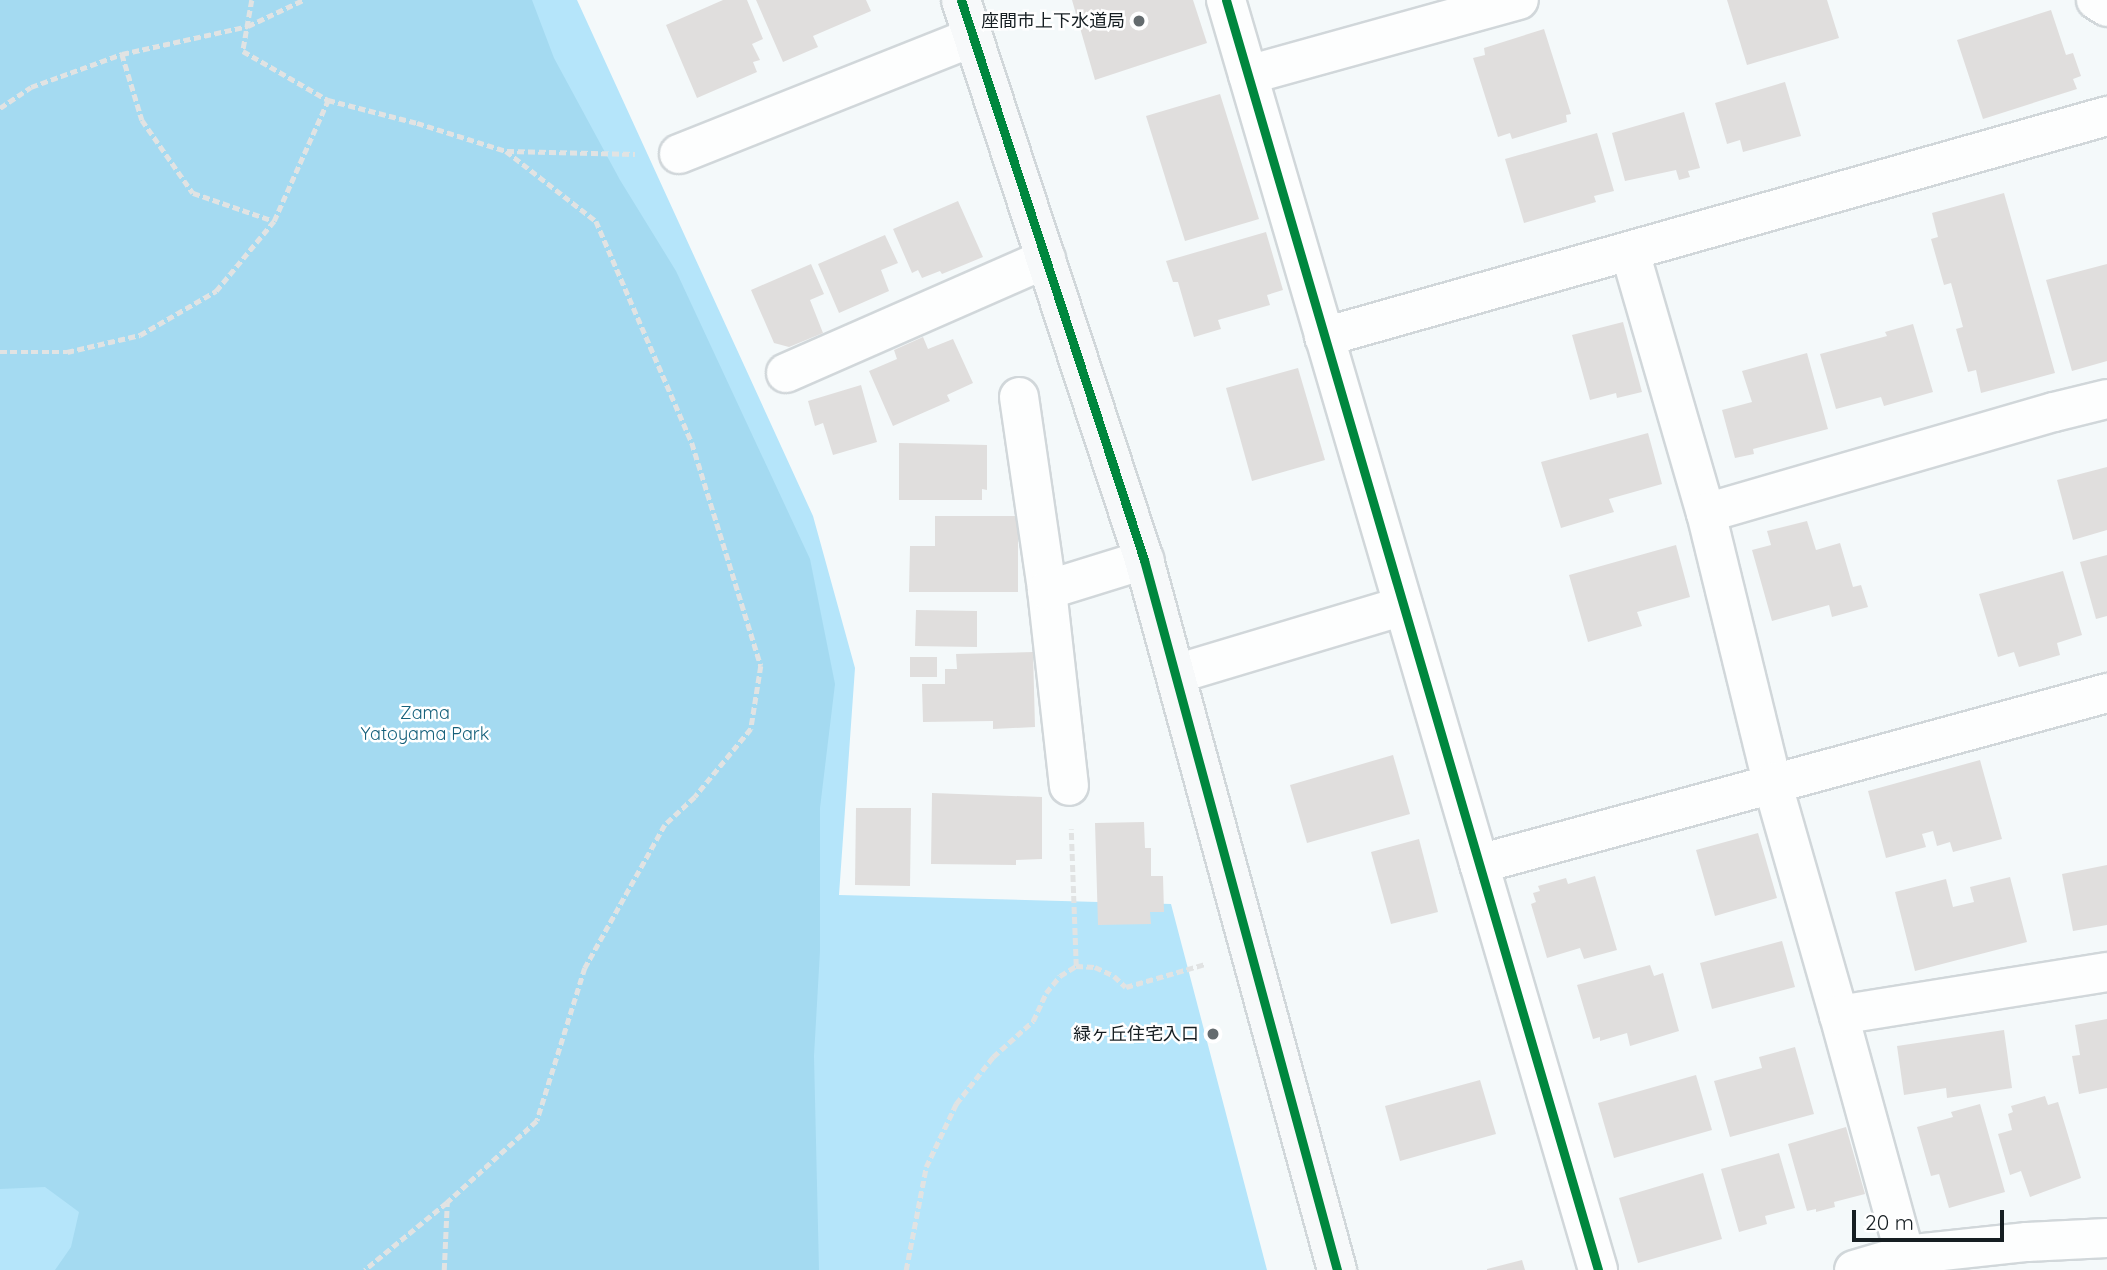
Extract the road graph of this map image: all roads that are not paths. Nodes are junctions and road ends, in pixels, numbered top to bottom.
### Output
1 (961, 0) edge
2 (1226, 0) edge
3 (1519, 0) edge
4 (2096, 0) edge
5 (2107, 7) edge
6 (973, 37) junction
7 (1248, 75) junction
8 (2107, 116) edge
9 (679, 154) road end
10 (1630, 252) junction
11 (1046, 259) junction
12 (1324, 337) junction
13 (786, 373) dead end
14 (1019, 397) dead end
15 (2107, 399) edge
16 (1706, 513) junction
17 (1144, 560) junction
18 (1047, 590) junction
19 (1403, 606) junction
20 (1176, 674) junction
21 (2107, 693) edge
22 (1772, 782) junction
23 (1069, 786) road end
24 (1479, 864) junction
25 (2107, 972) edge
26 (1839, 1015) junction
27 (2107, 1238) edge
28 (1905, 1255) junction
29 (1337, 1270) edge
30 (1598, 1270) edge
31 (1854, 1270) edge

1 - 6 street
2 - 7 street
3 - 7 street
4 - 5 street
6 - 9 street
6 - 11 street
7 - 12 street
8 - 10 street
10 - 12 street
10 - 16 street
11 - 13 street
11 - 17 street
12 - 19 street
14 - 18 street
15 - 16 street
16 - 22 street
17 - 18 street
17 - 20 street
18 - 23 street
19 - 20 street
19 - 24 street
20 - 29 street
21 - 22 street
22 - 24 street
22 - 26 street
24 - 30 street
25 - 26 street
26 - 28 street
27 - 28 street
28 - 31 street

